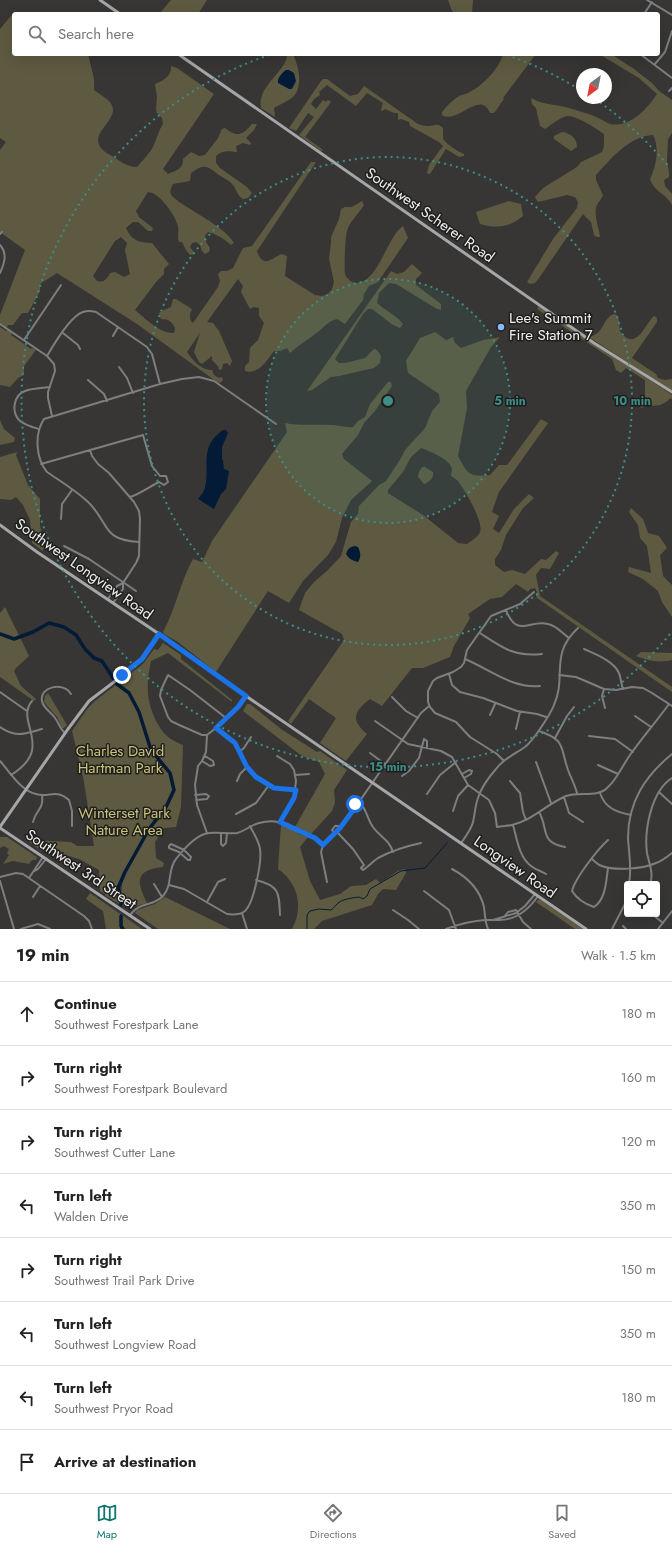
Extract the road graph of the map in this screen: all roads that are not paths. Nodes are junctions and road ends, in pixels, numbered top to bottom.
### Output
1 (100, 0) edge
2 (648, 0) edge
3 (652, 2) junction
4 (117, 12) edge
5 (645, 12) edge
6 (672, 15) edge
7 (672, 31) edge
8 (181, 56) edge
9 (643, 56) edge
10 (655, 64) junction
11 (672, 78) edge
12 (672, 88) edge
13 (669, 91) dead end
14 (0, 245) edge
15 (0, 273) edge
16 (61, 285) dead end
17 (0, 324) edge
18 (118, 327) junction
19 (63, 333) junction
20 (113, 336) dead end
21 (24, 340) junction
22 (80, 349) dead end
23 (48, 356) junction
24 (119, 367) dead end
25 (88, 380) dead end
26 (160, 384) junction
27 (50, 387) junction
28 (672, 392) edge
29 (133, 393) junction
30 (107, 400) junction
31 (52, 416) junction
32 (276, 424) dead end
33 (39, 429) junction
34 (90, 450) junction
35 (41, 464) junction
36 (160, 476) junction
37 (159, 482) junction
38 (72, 490) junction
39 (136, 495) junction
40 (129, 497) junction
41 (134, 502) junction
42 (61, 519) dead end
43 (0, 525) edge
44 (139, 542) junction
45 (64, 546) dead end
46 (123, 583) junction
47 (136, 591) dead end
48 (534, 592) dead end
49 (108, 600) junction
50 (112, 603) junction
51 (506, 610) junction
52 (578, 628) dead end
53 (480, 633) junction
54 (159, 634) junction
55 (569, 638) junction
56 (584, 649) dead end
57 (542, 654) dead end
58 (465, 659) junction
59 (448, 674) junction
60 (559, 675) junction
61 (540, 686) dead end
62 (604, 689) junction
63 (622, 689) junction
64 (0, 692) edge
65 (71, 694) dead end
66 (246, 696) junction
67 (392, 697) dead end
68 (32, 701) dead end
69 (495, 704) junction
70 (669, 704) junction
71 (429, 706) junction
72 (672, 706) edge
73 (574, 707) dead end
74 (604, 708) dead end
75 (27, 711) junction
76 (520, 712) junction
77 (490, 715) dead end
78 (635, 716) dead end
79 (226, 718) junction
80 (418, 718) junction
81 (546, 718) junction
82 (375, 722) dead end
83 (0, 727) edge
84 (651, 727) junction
85 (216, 728) junction
86 (42, 729) dead end
87 (516, 729) dead end
88 (539, 731) junction
89 (32, 732) junction
90 (65, 733) junction
91 (207, 735) junction
92 (589, 736) dead end
93 (252, 737) dead end
94 (555, 738) junction
95 (402, 740) junction
96 (421, 748) junction
97 (427, 749) junction
98 (240, 751) junction
99 (633, 752) junction
100 (370, 753) dead end
101 (672, 754) edge
102 (205, 756) junction
103 (277, 756) dead end
104 (202, 761) junction
105 (504, 761) junction
106 (0, 762) edge
107 (456, 762) junction
108 (536, 762) dead end
109 (385, 764) junction
110 (598, 765) dead end
111 (247, 767) junction
112 (309, 774) dead end
113 (462, 774) junction
114 (618, 774) junction
115 (11, 775) junction
116 (295, 775) junction
117 (402, 776) dead end
118 (464, 778) junction
119 (672, 778) edge
120 (510, 781) dead end
121 (237, 782) dead end
122 (373, 782) junction
123 (269, 785) junction
124 (468, 785) junction
125 (26, 789) junction
126 (296, 790) junction
127 (577, 793) junction
128 (600, 793) junction
129 (660, 793) junction
130 (427, 794) dead end
131 (480, 794) junction
132 (42, 795) junction
133 (195, 795) junction
134 (564, 797) junction
135 (196, 800) junction
136 (359, 801) junction
137 (552, 804) junction
138 (672, 804) edge
139 (357, 805) junction
140 (453, 811) dead end
141 (539, 812) junction
142 (236, 814) dead end
143 (631, 815) junction
144 (526, 820) junction
145 (33, 822) dead end
146 (280, 822) junction
147 (583, 822) dead end
148 (432, 823) joint
149 (513, 825) junction
150 (72, 826) dead end
151 (250, 826) junction
152 (0, 827) edge
153 (340, 828) junction
154 (647, 828) junction
155 (652, 828) dead end
156 (207, 833) junction
157 (221, 833) junction
158 (227, 833) junction
159 (336, 833) junction
160 (608, 840) dead end
161 (421, 843) dead end
162 (461, 843) junction
163 (323, 845) junction
164 (565, 847) dead end
165 (184, 850) junction
166 (393, 852) junction
167 (672, 853) edge
168 (181, 854) junction
169 (44, 858) junction
170 (592, 859) junction
171 (364, 865) junction
172 (368, 865) junction
173 (650, 866) junction
174 (452, 868) dead end
175 (608, 868) junction
176 (631, 869) junction
177 (546, 874) dead end
178 (0, 877) edge
179 (29, 878) junction
180 (225, 879) dead end
181 (256, 880) junction
182 (0, 881) edge
183 (629, 881) edge
184 (651, 881) edge
185 (327, 882) dead end
186 (154, 884) dead end
187 (169, 885) junction
188 (40, 886) junction
189 (424, 891) dead end
190 (537, 895) junction
191 (33, 897) dead end
192 (162, 897) junction
193 (207, 902) junction
194 (624, 904) edge
195 (393, 910) dead end
196 (672, 911) edge
197 (242, 913) junction
198 (518, 913) junction
199 (130, 915) junction
200 (280, 915) dead end
201 (656, 917) edge
202 (485, 920) junction
203 (493, 920) junction
204 (663, 923) junction
205 (455, 926) junction
206 (623, 926) dead end
207 (14, 929) edge
208 (21, 929) edge
209 (50, 929) edge
210 (92, 929) edge
211 (150, 929) edge
212 (248, 929) edge
213 (419, 929) edge
214 (446, 929) edge
215 (456, 929) edge
216 (488, 929) edge
217 (531, 929) edge
218 (586, 929) edge
219 (612, 929) edge
220 (626, 929) edge
221 (658, 929) edge

1 - 4 main road
2 - 3 street
3 - 5 street
3 - 6 street
7 - 10 street
8 - 28 main road, Southwest Scherer Road
9 - 10 street
10 - 11 street
12 - 13 street
14 - 15 street
16 - 21 street
17 - 21 street
18 - 19 street
18 - 20 street
18 - 26 street
19 - 22 street
19 - 23 street
21 - 23 street
23 - 27 street
24 - 29 street
25 - 30 street
26 - 29 street
26 - 32 street
27 - 31 street
27 - 33 street
29 - 30 street
30 - 31 street
31 - 33 street
33 - 35 street
34 - 35 street
34 - 36 street
34 - 40 street
35 - 38 street
36 - 37 street
36 - 37 street
37 - 39 street
38 - 42 street
38 - 44 street
39 - 40 street
39 - 41 street
40 - 41 street
41 - 44 street
43 - 49 main road, Southwest Longview Road
44 - 46 street
45 - 46 street
46 - 47 street
46 - 49 street
46 - 50 street
48 - 51 street
49 - 50 main road, Southwest Longview Road
50 - 54 main road, Southwest Longview Road
51 - 53 street
51 - 55 street
52 - 55 street
53 - 57 street
53 - 58 street
54 - 66 main road, Southwest Longview Road
54 - 90 main road
55 - 60 street
56 - 63 street
58 - 59 street
58 - 61 street
59 - 69 street
59 - 71 street
60 - 62 street
60 - 81 street
62 - 63 street
62 - 74 street
63 - 70 street
64 - 75 street
65 - 90 street
66 - 79 street
66 - 122 main road, Southwest Longview Road
67 - 80 street
68 - 75 street
69 - 76 street
69 - 77 street
70 - 72 street
70 - 84 street
71 - 80 street
71 - 105 street
73 - 94 street
75 - 89 street
76 - 81 street
76 - 87 street
78 - 84 street
79 - 85 street
79 - 91 street
80 - 95 street
81 - 88 street
82 - 95 street
83 - 89 street
84 - 99 street
85 - 91 street
85 - 98 street
86 - 89 street
88 - 94 street
88 - 105 street
89 - 115 street
90 - 125 main road
91 - 102 street
92 - 99 street
93 - 98 street
94 - 127 street
95 - 96 street
95 - 109 street
96 - 97 street
96 - 97 street
96 - 117 street
97 - 107 street
98 - 111 street
99 - 114 street
100 - 109 street
101 - 143 street
102 - 104 street
102 - 104 street
103 - 116 street
104 - 133 street
105 - 131 street
106 - 115 street
107 - 113 street
107 - 130 street
108 - 137 street
109 - 122 street
110 - 114 street
111 - 121 street
111 - 123 street
112 - 116 street
113 - 118 street
113 - 118 street
114 - 128 street
115 - 125 street
116 - 126 street
118 - 124 street
119 - 129 street
120 - 144 street
122 - 136 street
122 - 148 main road, Southwest Longview Road
123 - 126 street
123 - 142 street
124 - 131 street
124 - 140 street
125 - 132 street
125 - 152 main road
126 - 146 street
127 - 128 street
127 - 134 street
128 - 143 street
129 - 138 street
129 - 154 street
131 - 149 street
131 - 162 street
132 - 145 street
132 - 150 street
133 - 135 street
133 - 135 street
134 - 137 street
134 - 147 street
135 - 156 street
136 - 139 street
136 - 139 street
136 - 166 street
137 - 141 street
139 - 153 street
141 - 144 street
141 - 164 street
143 - 176 street
144 - 149 street
146 - 151 street
146 - 163 street
148 - 162 main road, Longview Road
149 - 177 street
151 - 158 street
151 - 181 street
152 - 169 main road, Southwest 3rd Street
153 - 159 street
153 - 159 street
154 - 155 street
154 - 173 street
156 - 157 street
156 - 165 street
157 - 158 street
157 - 158 street
159 - 163 street
159 - 171 street
160 - 170 street
161 - 166 street
162 - 190 main road, Longview Road
163 - 185 street
165 - 168 street
165 - 168 street
165 - 168 street
166 - 172 street
167 - 173 street
168 - 187 street
169 - 179 street
169 - 199 main road, Southwest 3rd Street
170 - 175 street
170 - 175 street
171 - 172 street
171 - 172 street
173 - 176 street
173 - 184 street
174 - 202 street
175 - 176 street
176 - 183 street
178 - 179 street
179 - 188 street
180 - 193 street
181 - 197 street
181 - 200 street
182 - 207 street
186 - 192 street
187 - 192 street
187 - 193 street
188 - 191 street
188 - 210 street
189 - 205 street
190 - 198 street
190 - 218 main road, Longview Road
192 - 199 street
193 - 197 street
194 - 219 street
195 - 213 street
196 - 204 street
197 - 212 street
198 - 203 street
198 - 203 street
198 - 217 street
199 - 211 main road, Southwest 3rd Street
201 - 204 street
202 - 203 street
202 - 205 street
202 - 216 street
204 - 221 street
205 - 214 street
205 - 215 street
206 - 220 street
208 - 209 street

